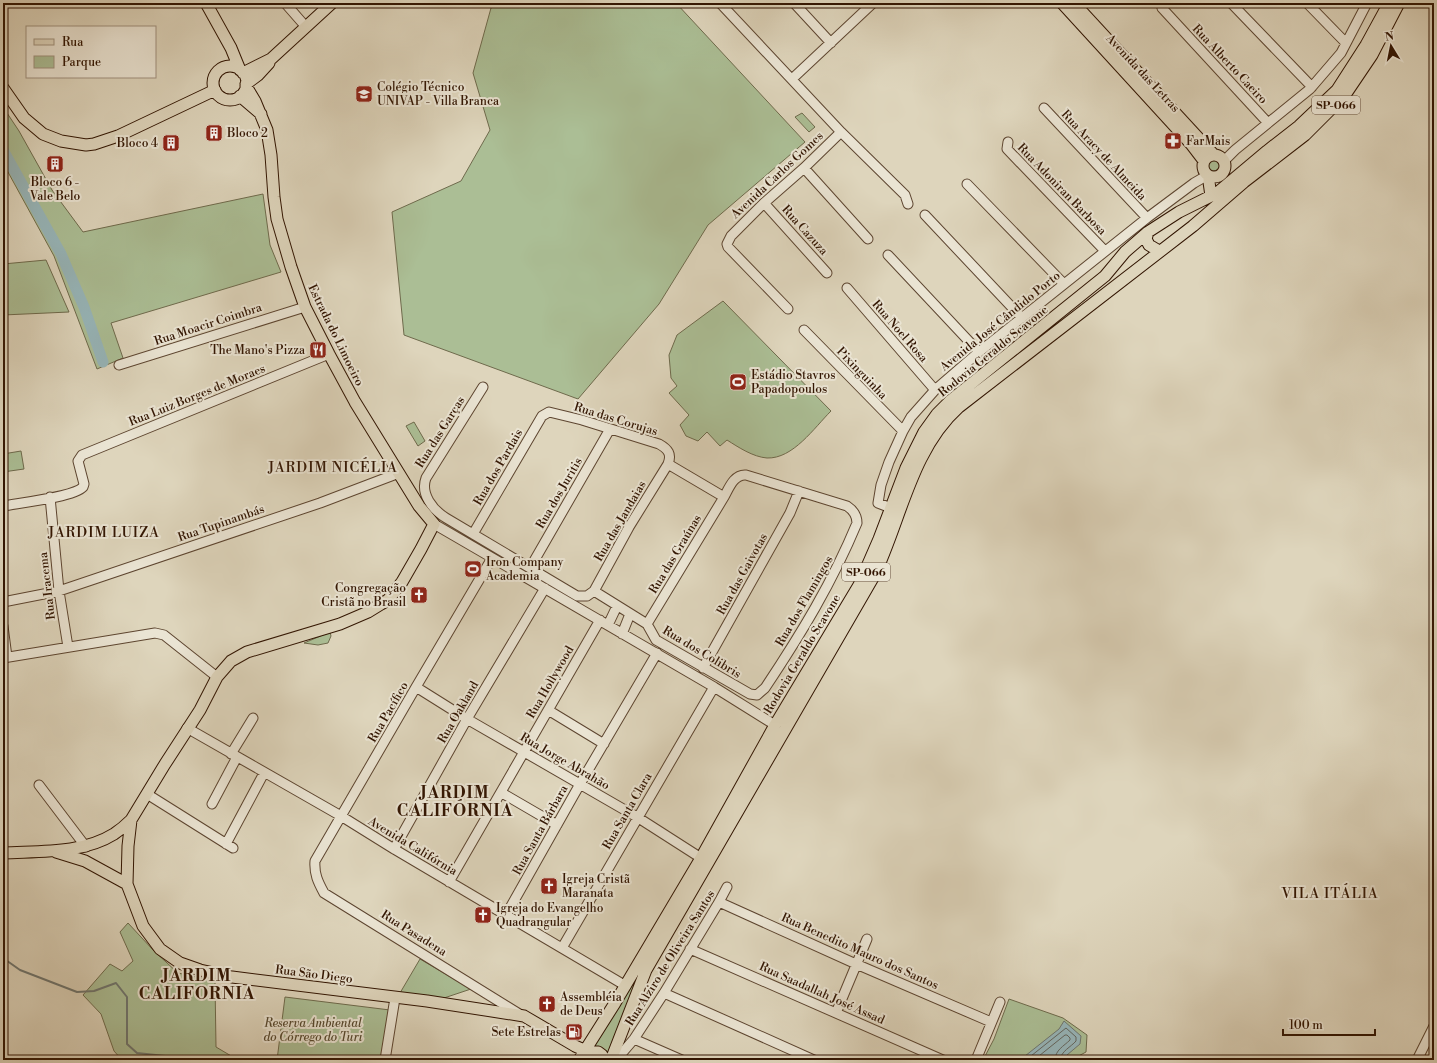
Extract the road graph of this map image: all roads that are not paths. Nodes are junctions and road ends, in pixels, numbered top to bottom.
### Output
1 (206, 3) edge
2 (285, 3) edge
3 (332, 3) edge
4 (720, 3) edge
5 (794, 3) edge
6 (1062, 3) edge
7 (1074, 3) edge
8 (1161, 3) edge
9 (1231, 3) edge
10 (1307, 3) edge
11 (1367, 3) edge
12 (1388, 3) edge
13 (1399, 3) edge
14 (870, 4) edge
15 (306, 26) junction
16 (226, 40) junction
17 (831, 43) junction
18 (1346, 43) junction
19 (271, 59) junction
20 (221, 69) junction
21 (241, 71) junction
22 (792, 79) junction
23 (246, 85) junction
24 (1312, 87) junction
25 (3, 88) edge
26 (215, 90) junction
27 (240, 96) junction
28 (1044, 108) dead end
29 (261, 114) junction
30 (1268, 123) junction
31 (841, 132) junction
32 (1008, 142) dead end
33 (1220, 159) junction
34 (804, 168) junction
35 (1206, 171) junction
36 (1243, 176) junction
37 (967, 184) dead end
38 (1211, 196) junction
39 (764, 203) junction
40 (908, 204) dead end
41 (1179, 212) junction
42 (925, 215) dead end
43 (1147, 218) junction
44 (1193, 226) junction
45 (1148, 232) junction
46 (868, 239) dead end
47 (1105, 251) junction
48 (1159, 251) junction
49 (888, 255) dead end
50 (827, 273) dead end
51 (1064, 284) junction
52 (847, 288) dead end
53 (305, 306) junction
54 (788, 309) dead end
55 (1022, 318) junction
56 (804, 330) dead end
57 (979, 352) junction
58 (329, 354) junction
59 (119, 365) dead end
60 (483, 387) dead end
61 (935, 390) junction
62 (545, 413) joint
63 (610, 429) junction
64 (903, 431) junction
65 (668, 464) junction
66 (399, 473) junction
67 (799, 492) junction
68 (50, 497) junction
69 (724, 497) junction
70 (3, 506) edge
71 (891, 508) junction
72 (434, 524) junction
73 (473, 534) junction
74 (492, 558) junction
75 (530, 568) junction
76 (545, 588) junction
77 (59, 591) junction
78 (594, 591) junction
79 (3, 602) edge
80 (617, 606) junction
81 (630, 614) junction
82 (604, 623) junction
83 (647, 624) junction
84 (3, 626) edge
85 (622, 634) junction
86 (68, 647) junction
87 (657, 653) junction
88 (5, 657) edge
89 (703, 668) junction
90 (217, 677) junction
91 (416, 687) junction
92 (714, 687) junction
93 (757, 695) joint
94 (548, 710) junction
95 (253, 718) dead end
96 (467, 719) junction
97 (775, 724) junction
98 (188, 728) junction
99 (604, 744) junction
100 (524, 751) junction
101 (234, 755) junction
102 (264, 773) junction
103 (580, 784) junction
104 (38, 785) dead end
105 (502, 793) junction
106 (147, 794) junction
107 (212, 804) dead end
108 (341, 816) junction
109 (637, 817) junction
110 (131, 820) junction
111 (557, 825) junction
112 (114, 834) junction
113 (86, 846) junction
114 (128, 846) junction
115 (394, 849) junction
116 (52, 851) junction
117 (3, 853) edge
118 (701, 858) junction
119 (85, 861) junction
120 (317, 880) joint
121 (449, 882) junction
122 (127, 884) junction
123 (727, 886) dead end
124 (719, 902) junction
125 (506, 915) junction
126 (867, 939) dead end
127 (562, 948) junction
128 (690, 949) junction
129 (856, 964) junction
130 (626, 986) junction
131 (664, 993) junction
132 (396, 998) junction
133 (1000, 1002) dead end
134 (500, 1008) junction
135 (836, 1013) junction
136 (991, 1022) junction
137 (1434, 1026) edge
138 (634, 1039) junction
139 (583, 1055) edge
140 (1422, 1058) edge
141 (385, 1060) edge
142 (605, 1060) edge
143 (611, 1060) edge
144 (616, 1060) edge
145 (682, 1060) edge
146 (814, 1060) edge
147 (940, 1060) edge
148 (976, 1060) edge

1 - 16 main road
2 - 15 street
3 - 15 main road
4 - 22 street
5 - 17 street
6 - 35 main road, Avenida das Letras
7 - 33 main road, Avenida das Letras
8 - 30 street, Rua Alberto Caeiro
9 - 24 street
10 - 18 street
11 - 18 street
12 - 36 main road, Rodovia Geraldo Scavone / SP-066
13 - 36 main road, Rodovia Geraldo Scavone / SP-066
14 - 17 street
15 - 19 main road
16 - 20 main road
16 - 21 main road
17 - 22 street
18 - 24 street
19 - 21 main road
19 - 23 main road
20 - 21 main road
20 - 26 main road
21 - 23 main road
22 - 31 street
23 - 27 main road
23 - 29 main road, Estrada do Limoeiro
24 - 30 street
25 - 26 main road
26 - 27 main road
27 - 29 main road
28 - 43 street, Rua Aracy de Almeida
29 - 53 main road, Estrada do Limoeiro
30 - 33 street
31 - 34 street, Avenida Carlos Gomes
31 - 40 street
32 - 47 street, Rua Adoniran Barbosa
33 - 35 main road
33 - 35 main road
33 - 36 main road
34 - 39 street, Avenida Carlos Gomes
34 - 46 street
35 - 38 main road
35 - 43 street, Avenida José Cândido Porto
36 - 38 main road, Rodovia Geraldo Scavone / SP-066
36 - 44 main road, Rodovia Geraldo Scavone / SP-066
37 - 51 street
38 - 41 main road, Rodovia Geraldo Scavone / SP-066
39 - 50 street, Rua Cazuza
39 - 54 street, Avenida Carlos Gomes
41 - 44 main road
41 - 45 main road, Rodovia Geraldo Scavone / SP-066
42 - 55 street
43 - 47 street, Avenida José Cândido Porto
44 - 48 main road, Rodovia Geraldo Scavone / SP-066
45 - 48 main road
45 - 71 main road, Rodovia Geraldo Scavone / SP-066
47 - 51 street, Avenida José Cândido Porto
48 - 143 main road, Rodovia Geraldo Scavone / SP-066
49 - 57 street
51 - 55 street, Avenida José Cândido Porto
52 - 61 street, Rua Noel Rosa
53 - 58 main road, Estrada do Limoeiro
53 - 59 street, Rua Moacir Coimbra
55 - 57 street, Avenida José Cândido Porto
56 - 64 street, Pixinguinha
57 - 61 street, Avenida José Cândido Porto
58 - 66 main road, Estrada do Limoeiro
58 - 68 street, Rua Luiz Borges de Moraes
60 - 73 street, Rua das Garças
61 - 64 street, Avenida José Cândido Porto
62 - 63 street, Rua das Corujas
62 - 73 street, Rua dos Pardais
63 - 65 street, Rua das Corujas
63 - 75 street, Rua dos Juritis
64 - 71 street, Avenida José Cândido Porto
65 - 69 street
65 - 78 street, Rua das Jandaias
66 - 72 main road, Estrada do Limoeiro
66 - 77 street, Rua Tupinambás
67 - 69 street
67 - 89 street, Rua das Gaivotas
67 - 93 street, Rua dos Flamingos
68 - 70 street
68 - 77 street, Rua Iracema
69 - 83 street, Rua das Graúnas
71 - 97 main road, Rodovia Geraldo Scavone / SP-066
72 - 74 street
72 - 90 main road, Rua São Diego
73 - 75 street
74 - 76 street
74 - 91 street, Rua Pacífico
75 - 78 street
76 - 82 street
76 - 96 street, Rua Oakland
77 - 79 street, Rua Tupinambás
77 - 86 street, Rua Iracema
78 - 80 street, Rua dos Colibris
80 - 81 street, Rua dos Colibris
80 - 82 street, Rua Hollywood
81 - 83 street, Rua dos Colibris
81 - 85 street
82 - 85 street
82 - 94 street, Rua Hollywood
83 - 89 street, Rua dos Colibris
84 - 88 street
85 - 87 street
86 - 88 street
86 - 90 street
87 - 92 street
87 - 99 street, Rua Santa Bárbara
89 - 93 street, Rua dos Colibris
90 - 98 main road, Rua São Diego
91 - 96 street, Rua Jorge Abrahão
91 - 108 street, Rua Pacífico
92 - 97 street
92 - 109 street, Rua Santa Clara
94 - 99 street
94 - 100 street, Rua Hollywood
95 - 101 street
96 - 100 street, Rua Jorge Abrahão
96 - 115 street, Rua Oakland
97 - 118 main road, Rodovia Geraldo Scavone / SP-066
98 - 101 street, Avenida Califórnia
98 - 106 main road, Rua São Diego
99 - 103 street, Rua Santa Bárbara
100 - 103 street, Rua Jorge Abrahão
100 - 105 street, Rua Hollywood
101 - 102 street, Avenida Califórnia
101 - 107 street
102 - 106 street
102 - 108 street, Avenida Califórnia
103 - 109 street, Rua Jorge Abrahão
103 - 111 street, Rua Santa Bárbara
104 - 113 street
105 - 111 street
105 - 121 street, Rua Hollywood
106 - 110 main road, Rua São Diego
108 - 115 street, Avenida Califórnia
108 - 120 street, Rua Pacífico
109 - 118 street, Rua Jorge Abrahão
109 - 127 street, Rua Santa Clara
110 - 112 main road
110 - 114 main road, Rua São Diego
111 - 125 street, Rua Santa Bárbara
112 - 113 main road
112 - 114 main road
113 - 116 main road
113 - 119 main road
114 - 122 main road, Rua São Diego
115 - 121 street, Avenida Califórnia
116 - 117 main road
116 - 119 main road
118 - 130 main road, Rodovia Geraldo Scavone / SP-066
119 - 122 main road
120 - 134 street, Rua Pasadena
121 - 125 street, Avenida Califórnia
122 - 132 main road, Rua São Diego
123 - 124 street, Rua Alziro de Oliveira Santos
124 - 128 street, Rua Alziro de Oliveira Santos
124 - 129 street, Rua Benedito Mauro dos Santos
125 - 127 street, Avenida Califórnia
126 - 129 street
127 - 130 street, Avenida Califórnia
128 - 131 street, Rua Alziro de Oliveira Santos
128 - 135 street, Rua Saadallah José Assad
129 - 135 street
129 - 136 street, Rua Benedito Mauro dos Santos
130 - 139 main road, Rodovia Geraldo Scavone / SP-066
131 - 138 street, Rua Alziro de Oliveira Santos
131 - 146 street
132 - 134 main road, Rua São Diego
132 - 141 street
133 - 136 street
134 - 139 main road, Rua São Diego
135 - 147 street, Rua Saadallah José Assad
136 - 148 street
137 - 140 street
138 - 144 street, Rua Alziro de Oliveira Santos
138 - 145 street
139 - 142 main road

